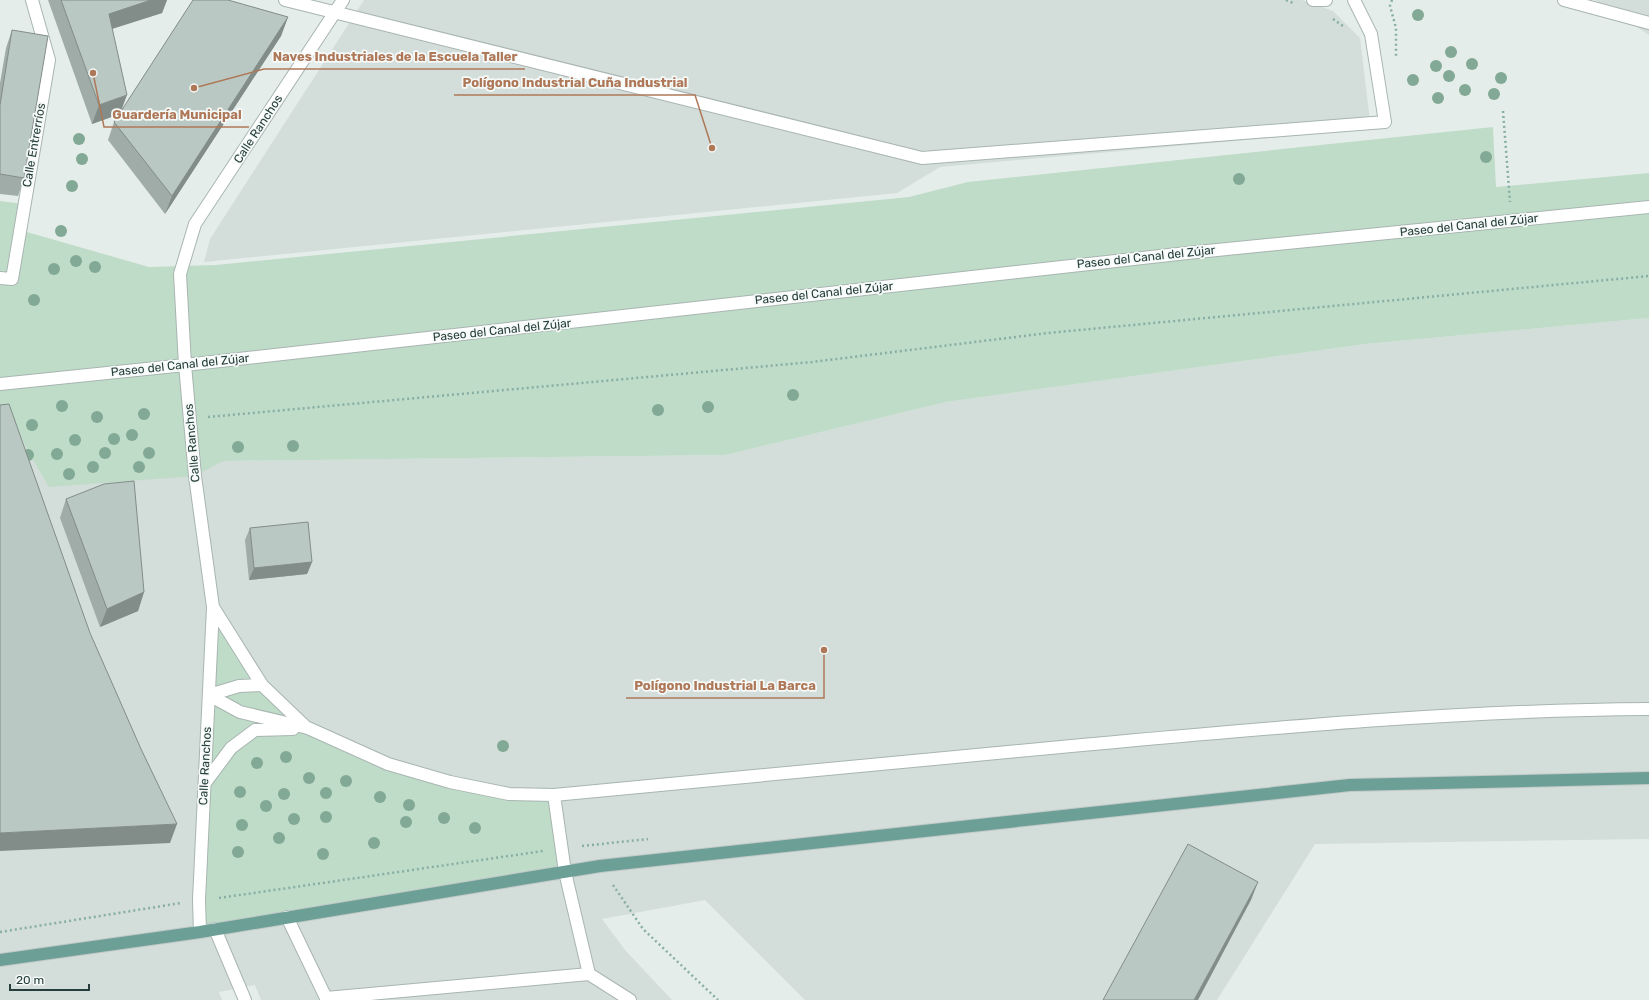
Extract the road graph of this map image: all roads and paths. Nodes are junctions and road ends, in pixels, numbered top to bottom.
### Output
1 (32, 0) edge
2 (285, 0) edge
3 (343, 0) edge
4 (1313, 0) edge
5 (1326, 0) edge
6 (1354, 0) edge
7 (1564, 0) edge
8 (335, 13) junction
9 (1649, 23) edge
10 (1649, 207) edge
11 (1649, 276) edge
12 (0, 278) edge
13 (185, 365) junction
14 (0, 384) edge
15 (190, 418) junction
16 (213, 608) junction
17 (262, 685) junction
18 (209, 695) junction
19 (1649, 709) edge
20 (308, 728) junction
21 (1649, 778) edge
22 (204, 783) junction
23 (554, 795) junction
24 (600, 866) junction
25 (565, 872) junction
26 (287, 917) junction
27 (215, 929) junction
28 (200, 932) junction
29 (0, 960) edge
30 (589, 974) junction
31 (327, 999) edge
32 (245, 1000) edge
33 (630, 1000) edge
34 (718, 1000) edge

1 - 12 street, Calle Entrerríos
2 - 8 street
3 - 8 street, Calle Ranchos
4 - 5 street
6 - 8 street
7 - 9 street
8 - 13 street, Calle Ranchos
10 - 13 street, Paseo del Canal del Zújar
11 - 15 path
13 - 14 street, Paseo del Canal del Zújar
13 - 15 street, Calle Ranchos
15 - 16 street, Calle Ranchos
16 - 17 street
16 - 18 street, Calle Ranchos
17 - 18 street
17 - 20 street
18 - 20 street
18 - 22 street, Calle Ranchos
19 - 23 street
20 - 22 street
20 - 23 street
21 - 24 main road
22 - 28 street, Calle Ranchos
23 - 25 street
24 - 25 main road
24 - 34 path
25 - 26 main road
25 - 30 street
26 - 27 main road
26 - 31 street
27 - 28 main road
27 - 32 street
28 - 29 main road
30 - 31 street
30 - 33 street

